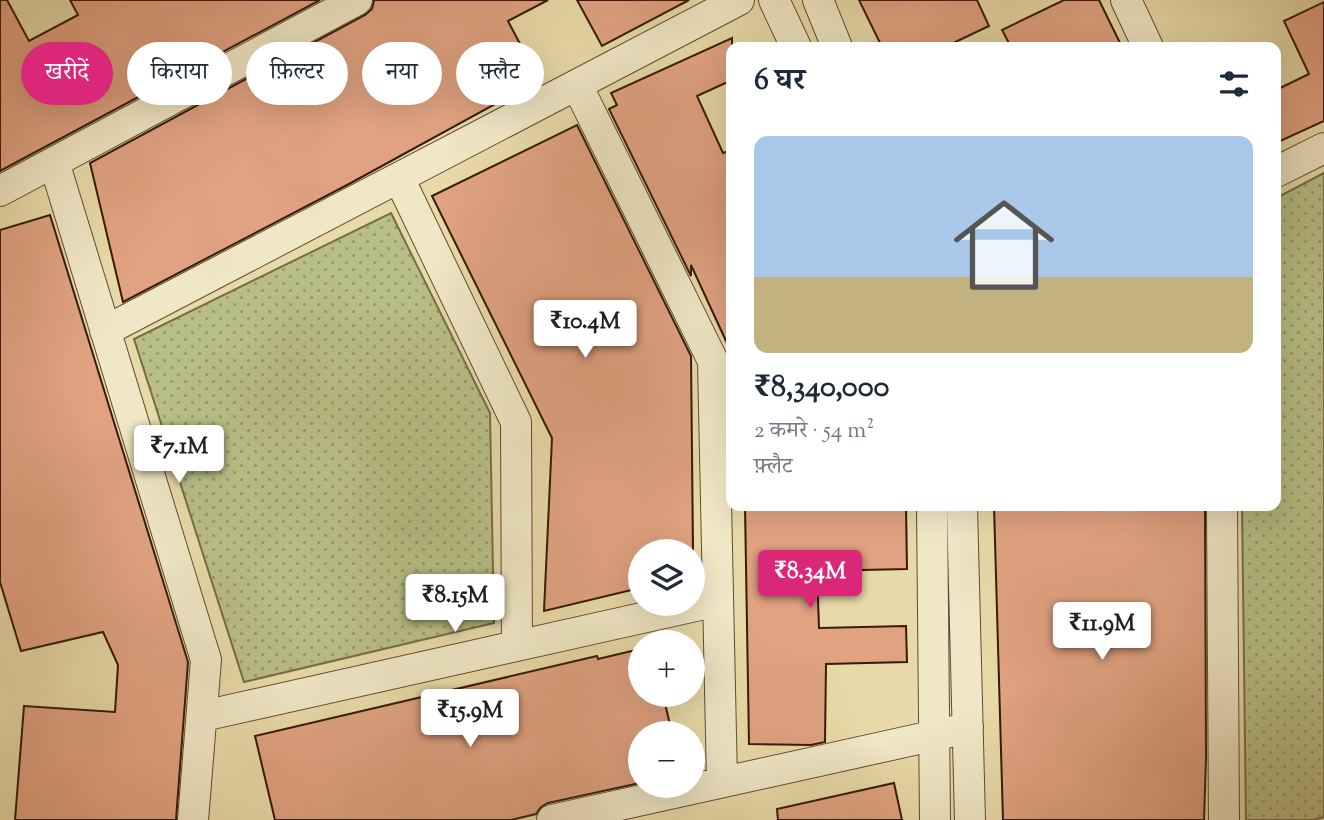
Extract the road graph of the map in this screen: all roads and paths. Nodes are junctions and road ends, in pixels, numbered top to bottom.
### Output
1 (357, 0) edge
2 (739, 0) edge
3 (774, 0) edge
4 (818, 0) edge
5 (1126, 0) edge
6 (794, 42) edge
7 (835, 42) edge
8 (1146, 42) edge
9 (577, 85) junction
10 (1324, 148) edge
11 (54, 162) junction
12 (1281, 170) edge
13 (399, 178) junction
14 (0, 191) edge
15 (105, 331) junction
16 (932, 511) edge
17 (962, 511) edge
18 (1222, 511) edge
19 (718, 601) junction
20 (517, 646) junction
21 (203, 716) junction
22 (968, 728) junction
23 (934, 736) junction
24 (722, 782) junction
25 (193, 820) edge
26 (552, 820) edge
27 (935, 820) edge
28 (970, 820) edge
29 (1224, 820) edge

1 - 11 street
2 - 9 street
3 - 6 street
4 - 7 street
5 - 8 street
9 - 13 street
9 - 19 street
10 - 12 street
11 - 14 street
11 - 15 street
13 - 15 street
13 - 20 street
15 - 21 street
16 - 23 street
17 - 22 street
18 - 29 street
19 - 20 street
19 - 24 street
20 - 21 street
21 - 25 street
22 - 23 street
22 - 28 street
23 - 24 street
23 - 27 street
24 - 26 street

